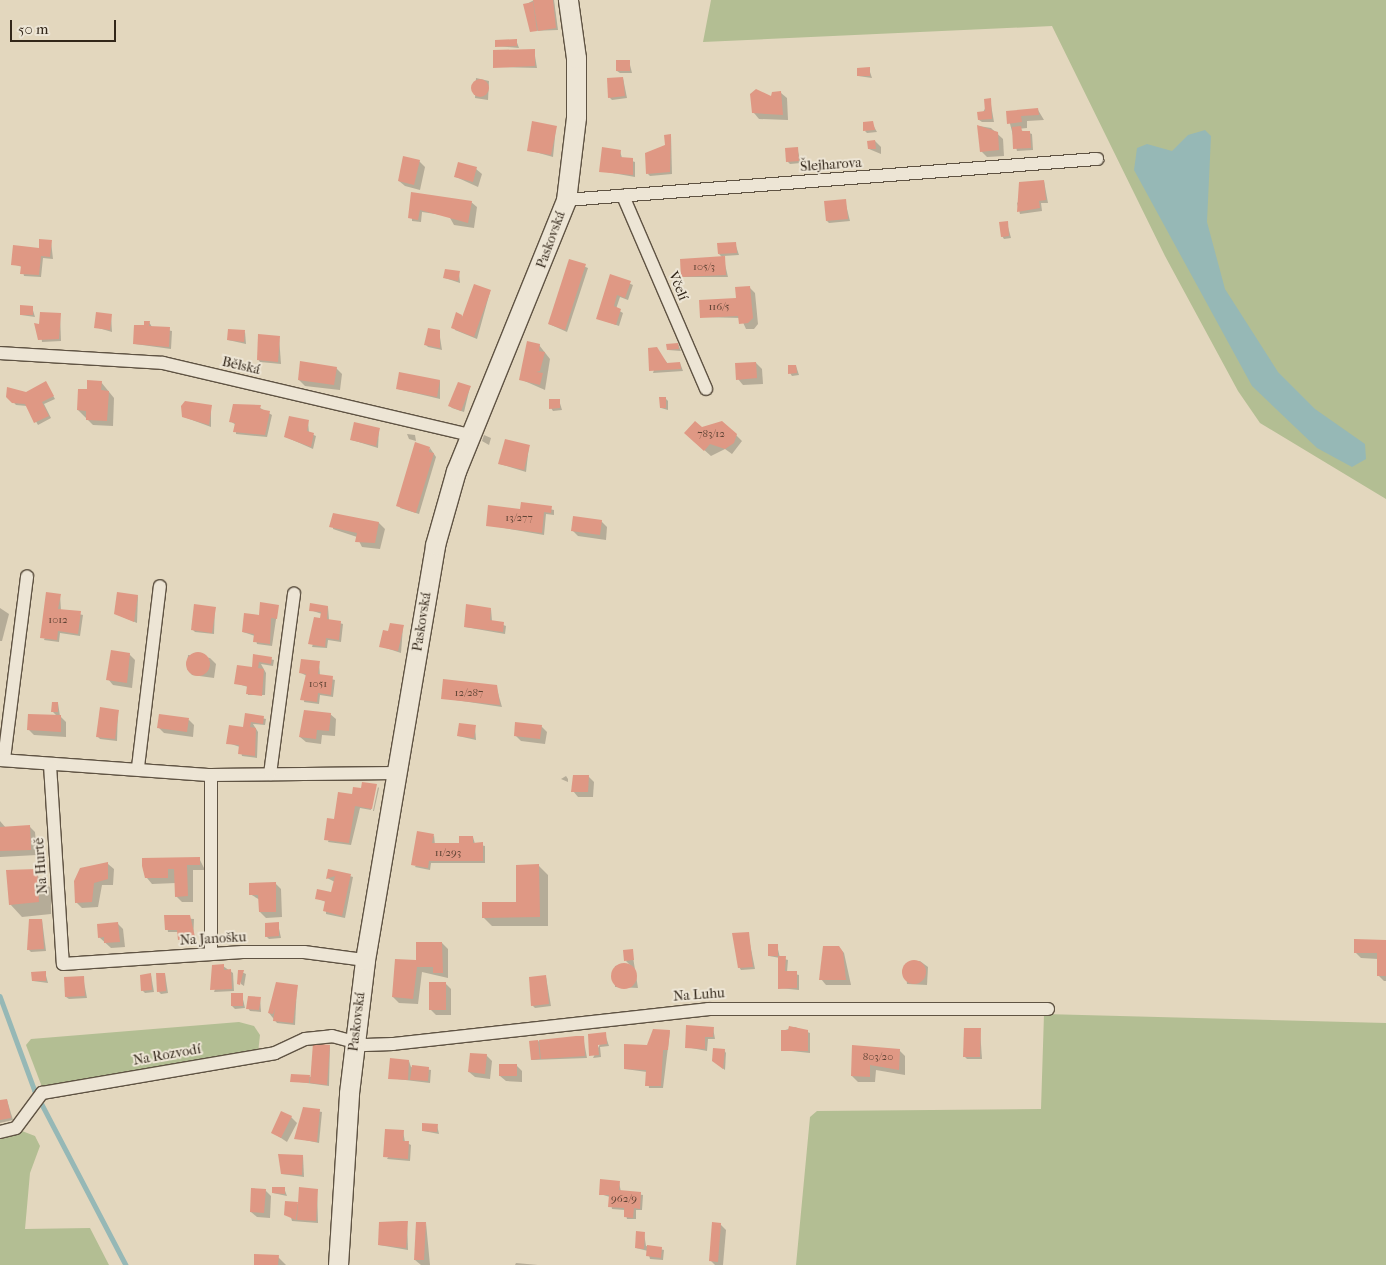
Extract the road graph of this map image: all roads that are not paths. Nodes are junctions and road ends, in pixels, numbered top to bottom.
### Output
1 (568, 0) edge
2 (1098, 159) dead end
3 (623, 196) junction
4 (566, 200) junction
5 (0, 354) edge
6 (706, 389) dead end
7 (471, 435) junction
8 (27, 576) dead end
9 (160, 586) dead end
10 (294, 594) dead end
11 (2, 760) edge
12 (50, 765) junction
13 (138, 767) junction
14 (397, 772) junction
15 (270, 774) junction
16 (211, 775) junction
17 (210, 954) junction
18 (365, 960) junction
19 (63, 964) joint
20 (1048, 1009) dead end
21 (355, 1042) junction
22 (0, 1132) edge
23 (338, 1265) edge

1 - 4 street, Paskovská
2 - 3 street, Šlejharova
3 - 4 street, Šlejharova
3 - 6 street, Včelí
4 - 7 street, Paskovská
5 - 7 street, Bělská
7 - 14 street, Paskovská
8 - 11 street
9 - 13 street
10 - 15 street
11 - 12 street
12 - 13 street
12 - 19 street, Na Hurtě
13 - 16 street
14 - 15 street
14 - 18 street, Paskovská
15 - 16 street
16 - 17 street
17 - 18 street, Na Janošku
17 - 19 street, Na Janošku
18 - 21 street, Paskovská
20 - 21 street, Na Luhu
21 - 22 street, Na Rozvodí
21 - 23 street, Paskovská

